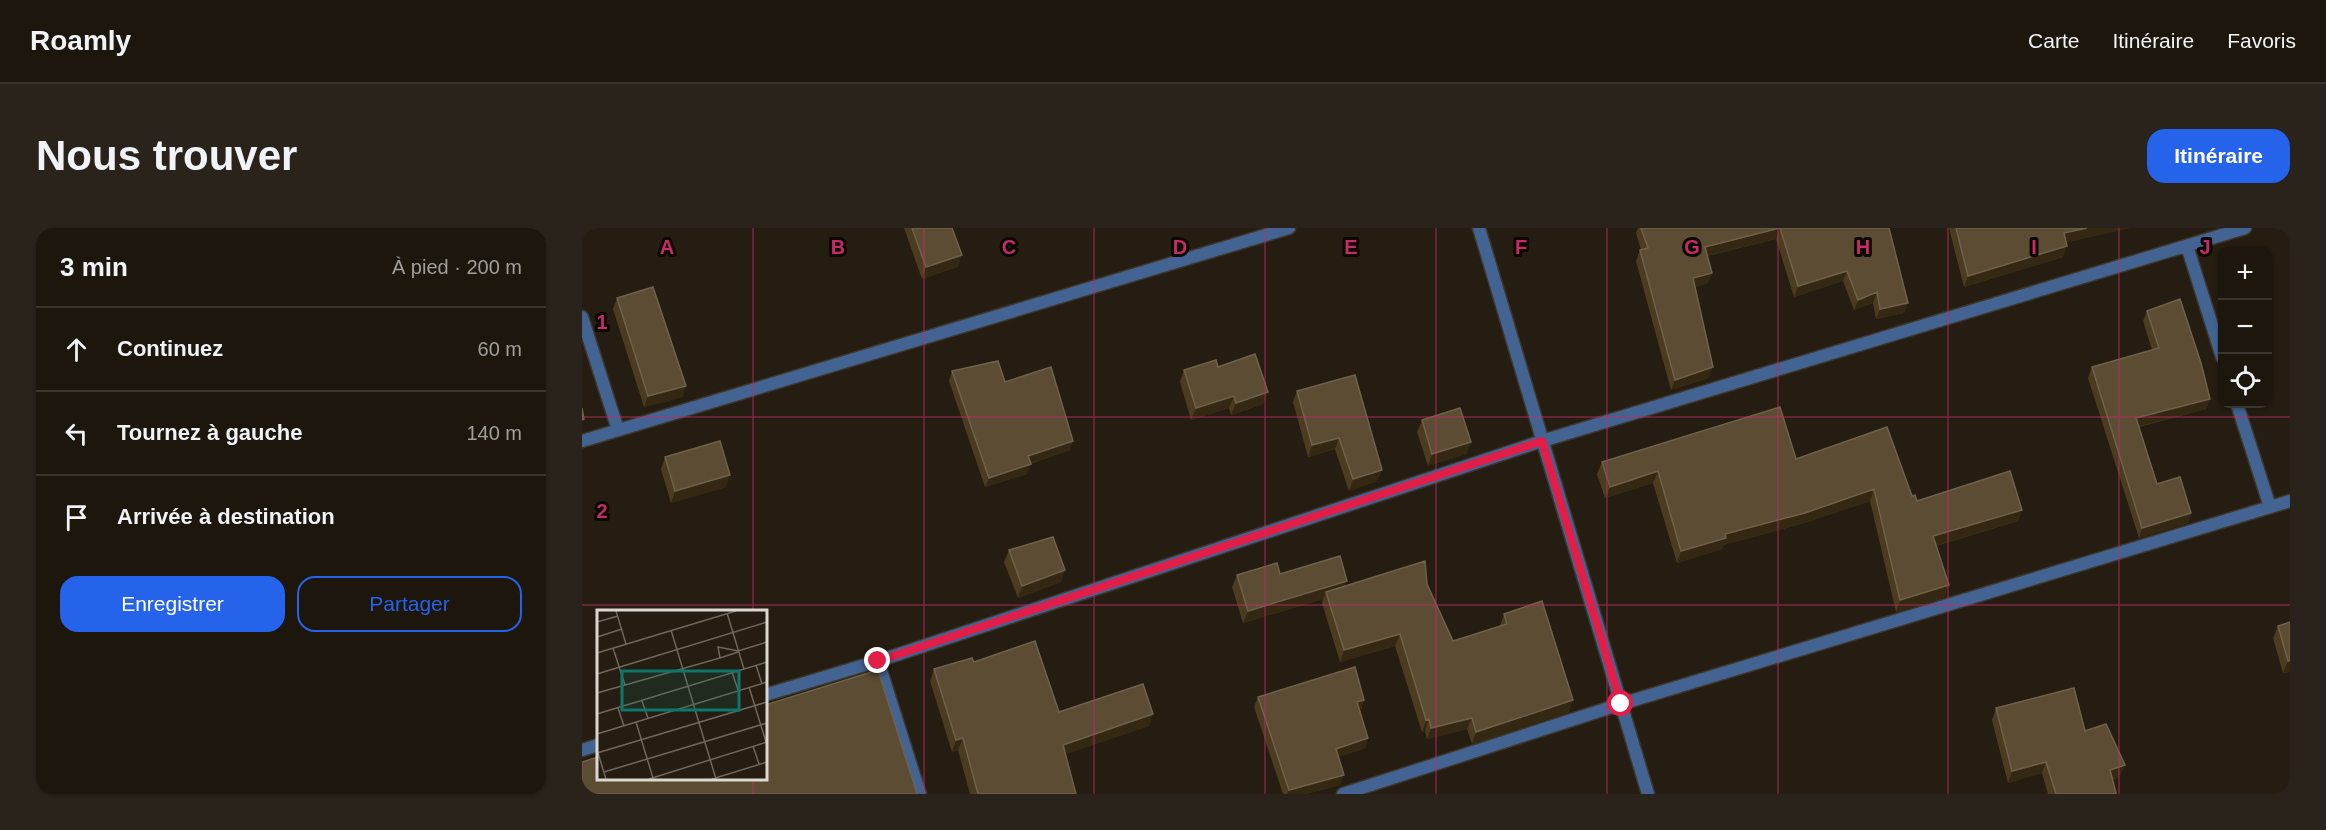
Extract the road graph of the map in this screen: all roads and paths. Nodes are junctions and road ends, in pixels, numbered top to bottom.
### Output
1 (1289, 228) edge
2 (1479, 228) edge
3 (2245, 228) edge
4 (2187, 246) junction
5 (582, 317) edge
6 (2222, 354) edge
7 (2238, 408) edge
8 (618, 430) junction
9 (582, 441) edge
10 (1542, 441) junction
11 (2290, 501) edge
12 (2270, 507) junction
13 (878, 661) junction
14 (766, 695) edge
15 (1621, 704) junction
16 (597, 745) edge
17 (582, 750) edge
18 (920, 794) edge
19 (1343, 794) edge
20 (1648, 794) edge

1 - 8 street
2 - 10 street
3 - 4 street
4 - 6 street
4 - 10 street
5 - 8 street
7 - 12 street
8 - 9 street
10 - 13 street
10 - 15 street
11 - 12 street
12 - 15 street
13 - 14 street
13 - 18 street
15 - 19 street
15 - 20 street
16 - 17 street

